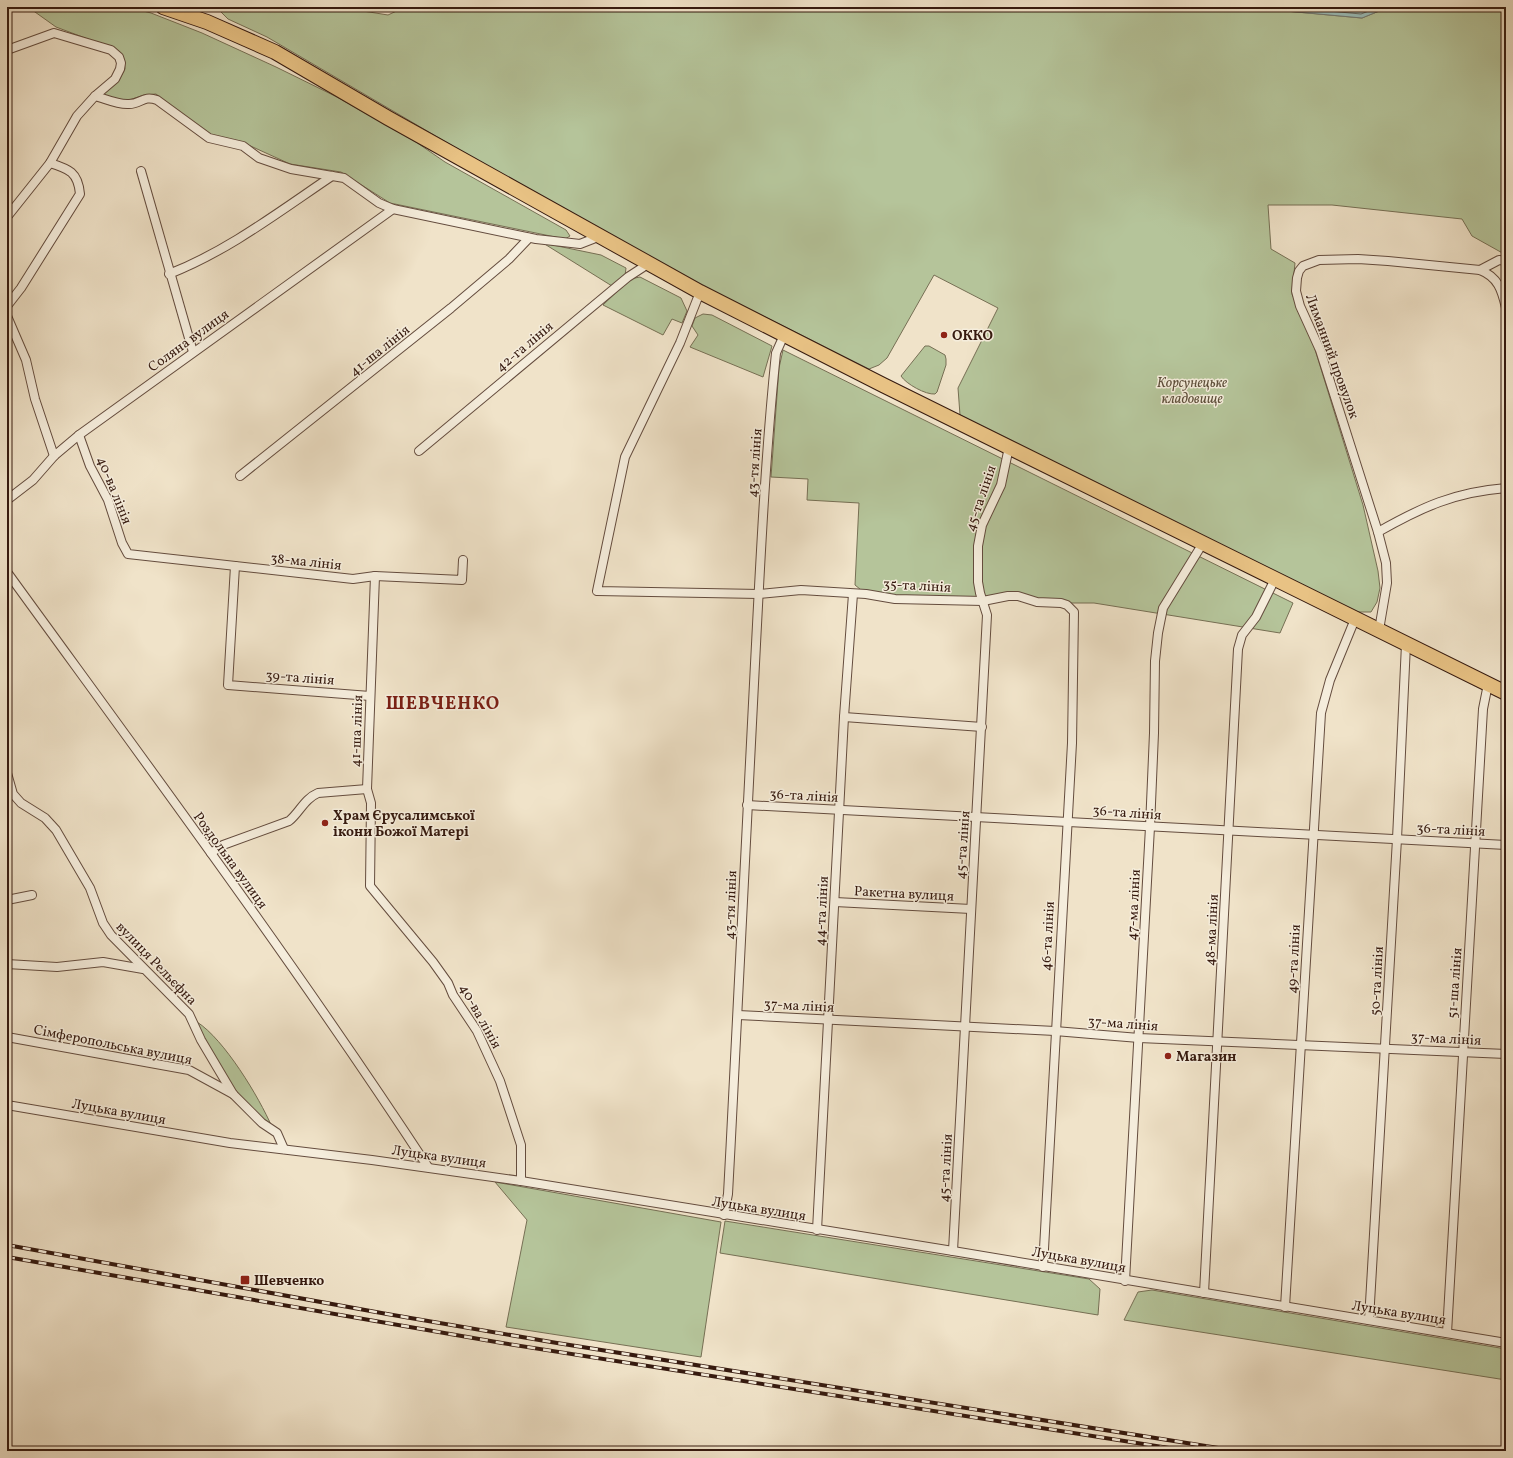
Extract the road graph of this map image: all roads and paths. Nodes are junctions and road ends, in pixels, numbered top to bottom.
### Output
1 (163, 7) edge
2 (7, 50) edge
3 (95, 96) junction
4 (50, 163) junction
5 (141, 171) dead end
6 (332, 176) junction
7 (393, 210) junction
8 (7, 217) edge
9 (598, 237) junction
10 (529, 238) junction
11 (1506, 261) edge
12 (648, 264) junction
13 (1480, 270) junction
14 (169, 274) junction
15 (700, 292) junction
16 (7, 306) edge
17 (1506, 308) edge
18 (7, 316) edge
19 (784, 335) junction
20 (193, 352) junction
21 (79, 435) junction
22 (1009, 447) junction
23 (419, 451) dead end
24 (54, 456) junction
25 (240, 476) dead end
26 (1506, 488) edge
27 (7, 500) edge
28 (1378, 532) junction
29 (1203, 543) junction
30 (128, 554) joint
31 (463, 560) dead end
32 (235, 566) junction
33 (7, 572) edge
34 (375, 576) junction
35 (1275, 579) junction
36 (759, 594) junction
37 (853, 594) junction
38 (983, 601) junction
39 (1071, 608) joint
40 (1355, 619) junction
41 (1379, 630) junction
42 (1406, 644) junction
43 (1488, 684) junction
44 (1506, 693) edge
45 (370, 696) junction
46 (844, 717) junction
47 (982, 727) junction
48 (7, 773) edge
49 (367, 789) junction
50 (747, 805) junction
51 (840, 810) junction
52 (977, 817) junction
53 (1066, 821) junction
54 (1150, 827) junction
55 (1230, 829) junction
56 (1313, 835) junction
57 (1397, 839) junction
58 (1476, 843) junction
59 (1506, 845) edge
60 (211, 853) junction
61 (370, 886) joint
62 (32, 895) dead end
63 (7, 900) edge
64 (835, 902) junction
65 (971, 909) junction
66 (7, 964) edge
67 (144, 969) junction
68 (738, 1015) junction
69 (828, 1019) junction
70 (965, 1026) junction
71 (1055, 1031) junction
72 (7, 1037) edge
73 (1139, 1038) junction
74 (1218, 1042) junction
75 (1301, 1044) junction
76 (1385, 1048) junction
77 (1462, 1053) junction
78 (1506, 1054) edge
79 (232, 1094) junction
80 (7, 1105) edge
81 (284, 1149) junction
82 (428, 1167) junction
83 (521, 1182) junction
84 (724, 1215) junction
85 (816, 1230) junction
86 (953, 1251) junction
87 (1043, 1267) junction
88 (1125, 1280) junction
89 (1204, 1293) junction
90 (1285, 1307) junction
91 (1369, 1320) junction
92 (1447, 1333) junction
93 (1506, 1343) edge

1 - 9 highway
2 - 3 street
3 - 4 street
3 - 6 street
4 - 8 street
4 - 16 street
5 - 14 street
6 - 7 street
6 - 14 street
7 - 10 street
7 - 20 street, Соляна вулиця
9 - 10 street
9 - 12 highway
10 - 25 street, 41-ша лінія
11 - 13 street
12 - 15 highway
12 - 23 street, 42-га лінія
13 - 17 street, Лиманний провулок
13 - 28 street, Лиманний провулок
14 - 20 street
15 - 19 highway
15 - 36 street
18 - 24 street
19 - 22 highway
19 - 36 street, 43-тя лінія
20 - 21 street, Соляна вулиця
21 - 24 street, Соляна вулиця
21 - 30 street, 40-ва лінія
22 - 29 highway
22 - 38 street, 45-та лінія
24 - 27 street, Соляна вулиця
26 - 28 street
28 - 41 street, Лиманний провулок
29 - 35 highway
29 - 54 street, 47-ма лінія
30 - 32 street, 38-ма лінія
31 - 34 street, 38-ма лінія
32 - 34 street, 38-ма лінія
32 - 45 street, 39-та лінія
33 - 60 street, Роздольна вулиця
34 - 45 street, 41-ша лінія
35 - 40 highway
35 - 55 street, 48-ма лінія
36 - 37 street, 35-та лінія
36 - 50 street, 43-тя лінія
37 - 38 street, 35-та лінія
37 - 46 street, 44-та лінія
38 - 39 street, 35-та лінія
38 - 47 street, 45-та лінія
39 - 53 street, 46-та лінія
40 - 41 highway
40 - 56 street, 49-та лінія
41 - 42 highway
42 - 43 highway
42 - 57 street, 50-та лінія
43 - 44 highway
43 - 58 street, 51-ша лінія
45 - 49 street, 41-ша лінія
46 - 47 street
46 - 51 street, 44-та лінія
47 - 52 street, 45-та лінія
48 - 67 street, вулиця Рельєфна
49 - 60 street
49 - 61 street, 41-ша лінія
50 - 51 street, 36-та лінія
50 - 68 street, 43-тя лінія
51 - 52 street, 36-та лінія
51 - 64 street, 44-та лінія
52 - 53 street, 36-та лінія
52 - 65 street, 45-та лінія
53 - 54 street, 36-та лінія
53 - 71 street, 46-та лінія
54 - 55 street, 36-та лінія
54 - 73 street, 47-ма лінія
55 - 56 street, 36-та лінія
55 - 74 street, 48-ма лінія
56 - 57 street, 36-та лінія
56 - 75 street, 49-та лінія
57 - 58 street, 36-та лінія
57 - 76 street, 50-та лінія
58 - 59 street, 36-та лінія
58 - 77 street, 51-ша лінія
60 - 82 street, Роздольна вулиця
61 - 83 street, 40-ва лінія
62 - 63 street
64 - 65 street, Ракетна вулиця
64 - 69 street, 44-та лінія
65 - 70 street, 45-та лінія
66 - 67 street
67 - 79 street, вулиця Рельєфна
68 - 69 street, 37-ма лінія
68 - 84 street, 43-тя лінія
69 - 70 street, 37-ма лінія
69 - 85 street, 44-та лінія
70 - 71 street, 37-ма лінія
70 - 86 street, 45-та лінія
71 - 73 street, 37-ма лінія
71 - 87 street, 46-та лінія
72 - 79 street, Сімферопольська вулиця
73 - 74 street, 37-ма лінія
73 - 88 street, 47-ма лінія
74 - 75 street, 37-ма лінія
74 - 89 street, 48-ма лінія
75 - 76 street, 37-ма лінія
75 - 90 street, 49-та лінія
76 - 77 street, 37-ма лінія
76 - 91 street, 50-та лінія
77 - 78 street, 37-ма лінія
77 - 92 street, 51-ша лінія
79 - 81 street, вулиця Рельєфна
80 - 81 street, Луцька вулиця
81 - 82 street, Луцька вулиця
82 - 83 street, Луцька вулиця
83 - 84 street, Луцька вулиця
84 - 85 street, Луцька вулиця
85 - 86 street, Луцька вулиця
86 - 87 street, Луцька вулиця
87 - 88 street, Луцька вулиця
88 - 89 street, Луцька вулиця
89 - 90 street, Луцька вулиця
90 - 91 street, Луцька вулиця
91 - 92 street, Луцька вулиця
92 - 93 street, Луцька вулиця

